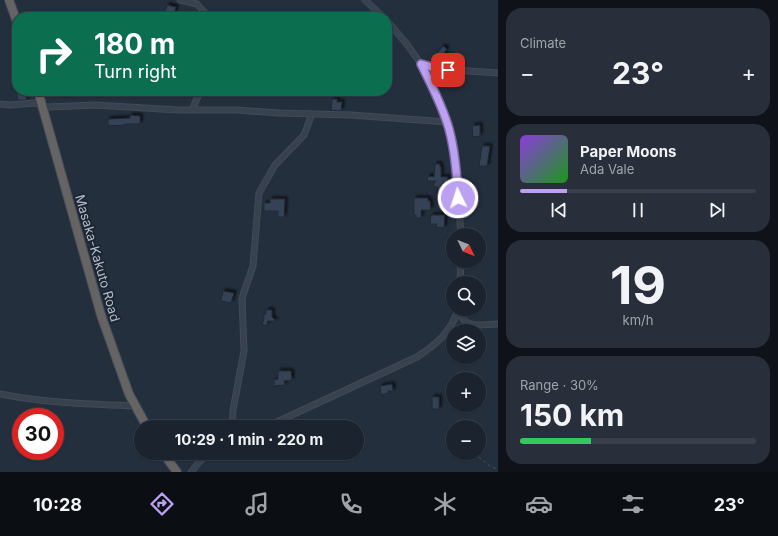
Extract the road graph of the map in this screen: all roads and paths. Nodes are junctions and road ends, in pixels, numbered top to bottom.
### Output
1 (9, 0) edge
2 (180, 0) edge
3 (365, 0) edge
4 (13, 12) edge
5 (204, 12) edge
6 (378, 12) edge
7 (392, 26) edge
8 (421, 64) junction
9 (498, 73) edge
10 (40, 96) edge
11 (197, 96) edge
12 (0, 104) edge
13 (43, 106) junction
14 (192, 110) junction
15 (312, 114) junction
16 (447, 122) junction
17 (461, 228) edge
18 (456, 316) edge
19 (460, 316) edge
20 (498, 324) edge
21 (0, 394) edge
22 (135, 406) junction
23 (143, 420) edge
24 (232, 420) edge
25 (281, 420) edge
26 (168, 460) edge
27 (201, 460) edge
28 (482, 460) edge
29 (498, 469) edge
30 (177, 472) edge
31 (191, 472) edge

1 - 4 highway
2 - 5 street
3 - 6 street
7 - 8 street
8 - 9 street
8 - 16 street
10 - 13 highway, Masaka-Kakuto Road
11 - 14 street
12 - 13 street
13 - 14 street
13 - 22 highway, Masaka-Kakuto Road
14 - 15 street
15 - 16 street
15 - 24 street
16 - 17 street
18 - 25 street
19 - 20 street
21 - 22 street
22 - 23 highway, Masaka-Kakuto Road
26 - 30 highway
27 - 31 street
28 - 29 path

